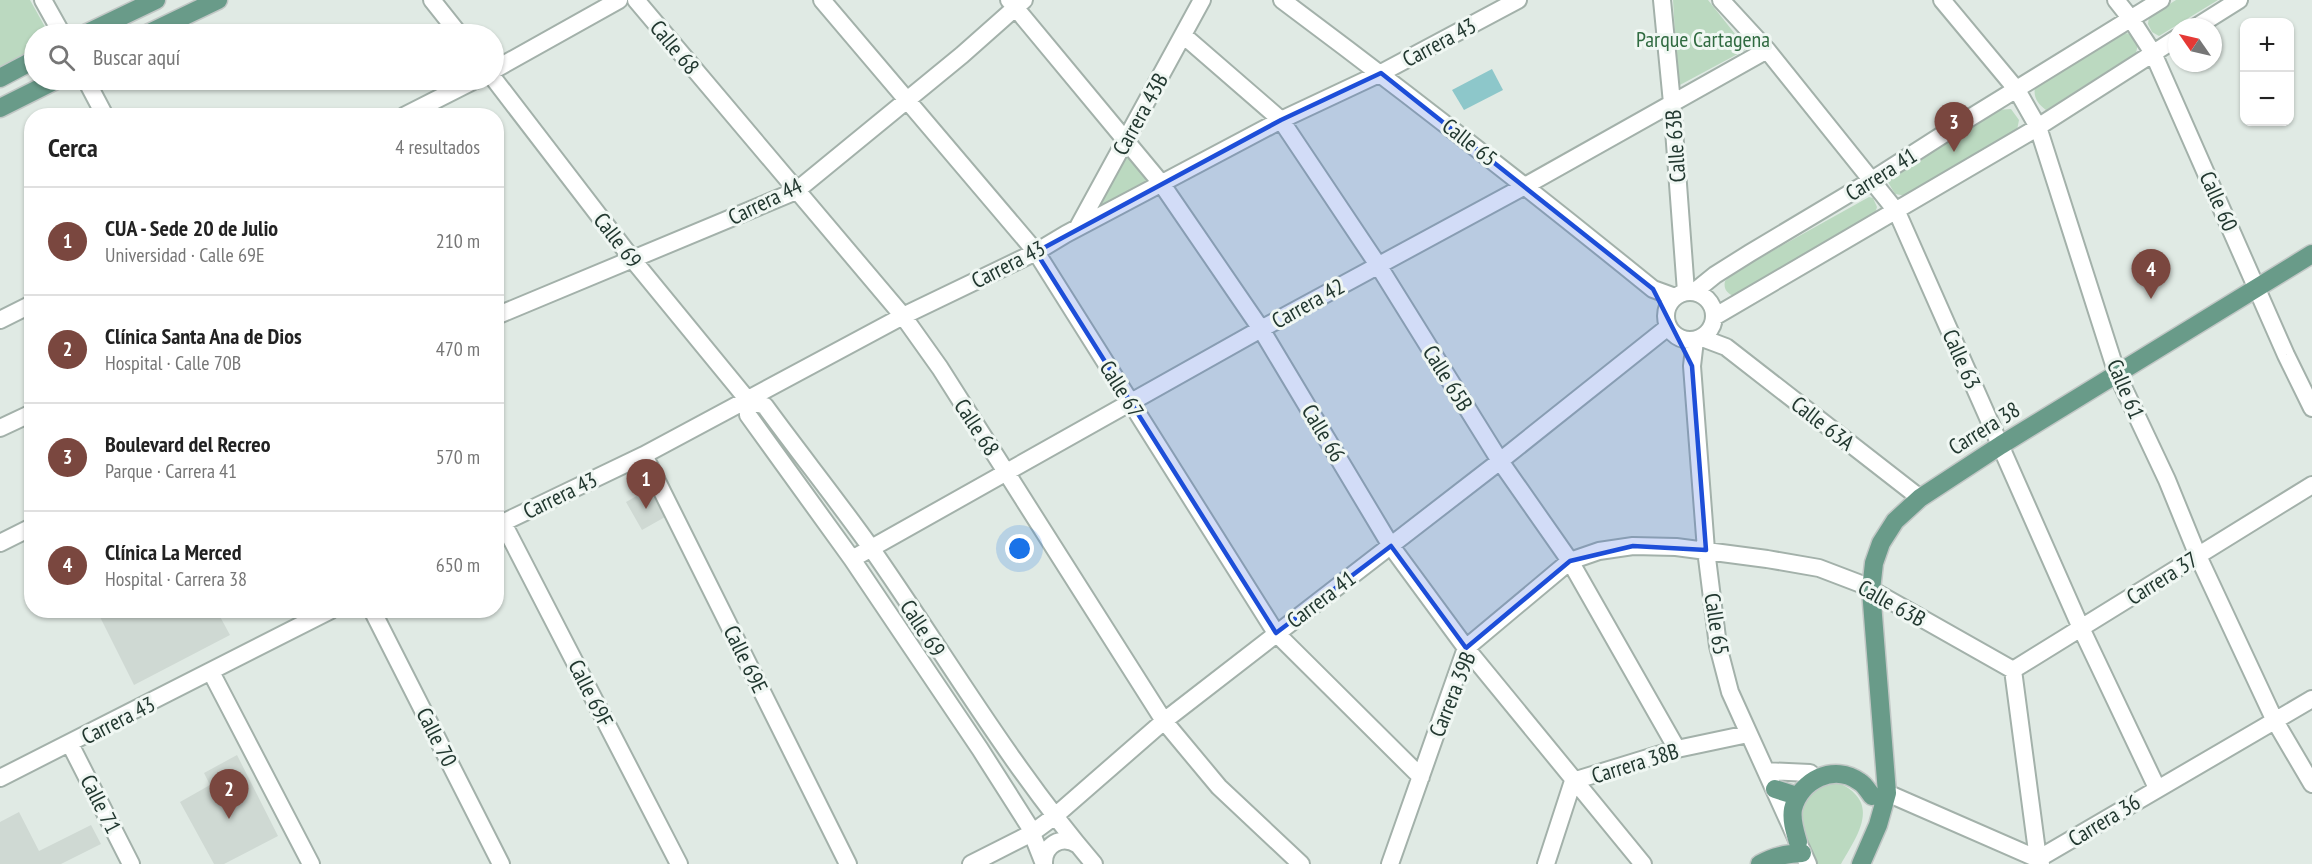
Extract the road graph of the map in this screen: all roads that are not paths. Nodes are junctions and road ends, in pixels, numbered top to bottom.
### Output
1 (44, 0) edge
2 (156, 0) edge
3 (218, 0) edge
4 (432, 0) edge
5 (619, 0) edge
6 (636, 0) edge
7 (822, 0) edge
8 (1282, 0) edge
9 (1518, 0) edge
10 (1662, 0) edge
11 (1721, 0) edge
12 (1942, 0) edge
13 (2116, 0) edge
14 (2161, 0) edge
15 (2239, 0) edge
16 (1200, 1) edge
17 (1016, 2) edge
18 (2210, 18) edge
19 (2131, 19) junction
20 (57, 24) edge
21 (106, 24) edge
22 (168, 24) edge
23 (451, 24) edge
24 (1183, 35) junction
25 (2168, 44) edge
26 (1767, 50) junction
27 (2153, 53) junction
28 (504, 64) edge
29 (24, 65) edge
30 (1381, 73) junction
31 (0, 78) edge
32 (36, 90) edge
33 (91, 90) edge
34 (455, 90) edge
35 (502, 90) edge
36 (2017, 90) junction
37 (907, 100) junction
38 (1672, 103) junction
39 (0, 108) edge
40 (101, 108) edge
41 (420, 108) edge
42 (1281, 120) junction
43 (2038, 127) junction
44 (1126, 139) junction
45 (1872, 180) junction
46 (1161, 183) junction
47 (1525, 186) junction
48 (796, 191) junction
49 (1897, 212) junction
50 (1078, 227) junction
51 (1036, 252) junction
52 (2312, 254) edge
53 (633, 260) junction
54 (1378, 265) junction
55 (2258, 287) junction
56 (1653, 289) junction
57 (1685, 294) junction
58 (24, 308) edge
59 (504, 313) edge
60 (903, 316) junction
61 (0, 320) edge
62 (1714, 320) junction
63 (1262, 329) junction
64 (1682, 331) junction
65 (1726, 347) junction
66 (2117, 374) junction
67 (747, 399) junction
68 (1131, 403) junction
69 (2312, 408) edge
70 (24, 417) edge
71 (0, 428) edge
72 (2001, 445) junction
73 (644, 454) junction
74 (1500, 461) junction
75 (1006, 472) junction
76 (2312, 485) edge
77 (1920, 498) junction
78 (504, 523) edge
79 (24, 531) edge
80 (504, 533) edge
81 (0, 543) edge
82 (1391, 546) junction
83 (871, 548) junction
84 (1706, 550) junction
85 (2198, 556) junction
86 (852, 560) junction
87 (1570, 561) junction
88 (1871, 590) junction
89 (316, 618) edge
90 (376, 618) edge
91 (2080, 628) junction
92 (1276, 633) junction
93 (1466, 648) junction
94 (947, 664) junction
95 (2013, 670) junction
96 (211, 672) junction
97 (929, 676) junction
98 (2312, 699) edge
99 (1164, 721) junction
100 (2275, 721) junction
101 (1748, 734) junction
102 (70, 744) junction
103 (1677, 749) junction
104 (1766, 771) junction
105 (1810, 773) dead end
106 (1421, 777) junction
107 (0, 778) edge
108 (1573, 781) junction
109 (2312, 784) edge
110 (2157, 788) junction
111 (1775, 789) junction
112 (1880, 794) junction
113 (1797, 796) junction
114 (1055, 816) junction
115 (1032, 833) junction
116 (1078, 845) junction
117 (1803, 853) edge
118 (2040, 861) edge
119 (131, 864) edge
120 (311, 864) edge
121 (501, 864) edge
122 (679, 864) edge
123 (848, 864) edge
124 (971, 864) edge
125 (1044, 864) edge
126 (1094, 864) edge
127 (1301, 864) edge
128 (1390, 864) edge
129 (1546, 864) edge
130 (1643, 864) edge
131 (1760, 864) edge
132 (1848, 864) edge
133 (1861, 864) edge

1 - 20 street
2 - 21 main road
3 - 22 main road
4 - 23 street
5 - 28 street
6 - 48 street, Calle 68
7 - 37 street, Calle 67
8 - 30 street, Calle 65
9 - 30 street, Carrera 43
10 - 38 street, Calle 63B
11 - 26 street, Calle 63
12 - 36 street, Calle 61
13 - 19 street, Calle 60
14 - 19 street, Carrera 41
15 - 18 street
16 - 24 street, Carrera 43B
17 - 37 street, Carrera 44
17 - 44 street, Calle 66
19 - 27 street, Calle 60
19 - 36 street, Carrera 41
24 - 42 street, Calle 65B
24 - 44 street, Carrera 43B
25 - 27 street, Carrera 41
26 - 38 street, Carrera 42
26 - 45 street, Calle 63
27 - 43 street, Carrera 41
27 - 55 street, Calle 60
29 - 31 main road
30 - 42 street, Carrera 43
30 - 47 street, Calle 65
32 - 39 main road
33 - 40 street
34 - 41 street
35 - 53 street, Calle 69
36 - 43 street, Calle 61
36 - 45 street, Carrera 41
37 - 48 street, Carrera 44
37 - 51 street, Calle 67
38 - 47 street, Carrera 42
38 - 57 street, Calle 63B
42 - 46 street, Carrera 43
42 - 54 street, Calle 65B
43 - 49 street, Carrera 41
43 - 66 street, Calle 61
44 - 46 street, Calle 66
44 - 50 street, Carrera 43B
45 - 49 street, Calle 63
45 - 57 street, Carrera 41
46 - 50 street, Carrera 43
46 - 63 street, Calle 66
47 - 54 street, Carrera 42
47 - 56 street, Calle 65
48 - 53 street, Carrera 44
48 - 60 street, Calle 68
49 - 62 street, Carrera 41
49 - 72 street, Calle 63
50 - 51 street, Carrera 43
51 - 60 street, Carrera 43
51 - 68 street, Calle 67
52 - 55 main road, Carrera 38
53 - 59 street, Carrera 44
53 - 67 street, Calle 69
54 - 63 street, Carrera 42
54 - 74 street, Calle 65B
55 - 66 main road, Carrera 38
55 - 69 street, Calle 60
56 - 57 street, Calle 65
56 - 64 street, Calle 65
57 - 62 street, Calle 63A
57 - 64 street
58 - 61 street
60 - 67 street, Carrera 43
60 - 75 street, Calle 68
62 - 64 street
62 - 65 street, Calle 63A
63 - 68 street, Carrera 42
63 - 82 street, Calle 66
64 - 65 street, Calle 63A
64 - 74 street, Carrera 41
64 - 84 street, Calle 65
65 - 77 street, Calle 63A
66 - 72 main road, Carrera 38
66 - 85 street, Calle 61
67 - 73 street, Carrera 43
67 - 83 street, Calle 69
67 - 86 street, Calle 69
68 - 75 street, Carrera 42
68 - 92 street, Calle 67
70 - 71 street
72 - 77 main road, Carrera 38
72 - 91 street, Calle 63
73 - 78 street, Carrera 43
73 - 123 street, Calle 69E
74 - 82 street, Carrera 41
74 - 87 street, Calle 65B
75 - 83 street, Carrera 42
75 - 99 street, Calle 68
76 - 85 street, Carrera 37
77 - 88 main road, Carrera 38
79 - 81 street
80 - 122 street, Calle 69F
82 - 92 street, Carrera 41
82 - 93 street, Calle 66
83 - 86 street, Carrera 42
83 - 94 street, Calle 69
84 - 87 street, Calle 63B
84 - 88 street, Calle 63B
84 - 101 street, Calle 65
85 - 91 street, Carrera 37
85 - 100 street, Calle 61
86 - 97 street, Calle 69
87 - 93 street, Carrera 39B
87 - 103 street, Calle 65B
88 - 95 street, Calle 63B
88 - 112 main road, Carrera 38
89 - 96 street, Carrera 43
90 - 121 street, Calle 70
91 - 95 street, Carrera 37
91 - 110 street, Calle 63
92 - 99 street, Carrera 41
92 - 106 street, Calle 67
93 - 106 street, Carrera 39B
93 - 108 street, Calle 66
94 - 97 street
94 - 114 street, Calle 69
95 - 118 street
96 - 102 street, Carrera 43
96 - 120 street
97 - 115 street, Calle 69
98 - 100 street, Carrera 36
99 - 114 street, Carrera 41
99 - 127 street, Calle 68
100 - 109 street, Calle 61
100 - 110 street, Carrera 36
101 - 103 street, Carrera 38B
101 - 104 street, Calle 65
102 - 107 street, Carrera 43
102 - 119 street, Calle 71
103 - 108 street, Carrera 38B
104 - 105 street
104 - 111 street, Calle 65
106 - 128 street, Carrera 39B
108 - 129 street, Carrera 38B
108 - 130 street, Calle 66
110 - 118 street, Carrera 36
111 - 113 main road
111 - 117 street, Calle 65
112 - 113 main road
112 - 118 street
112 - 132 main road, Carrera 38
112 - 133 main road, Carrera 38
113 - 117 main road
114 - 115 street, Carrera 41
114 - 116 street, Calle 69
115 - 124 street, Carrera 41
115 - 125 street, Calle 69
116 - 125 street
116 - 126 street, Calle 69
117 - 131 main road

